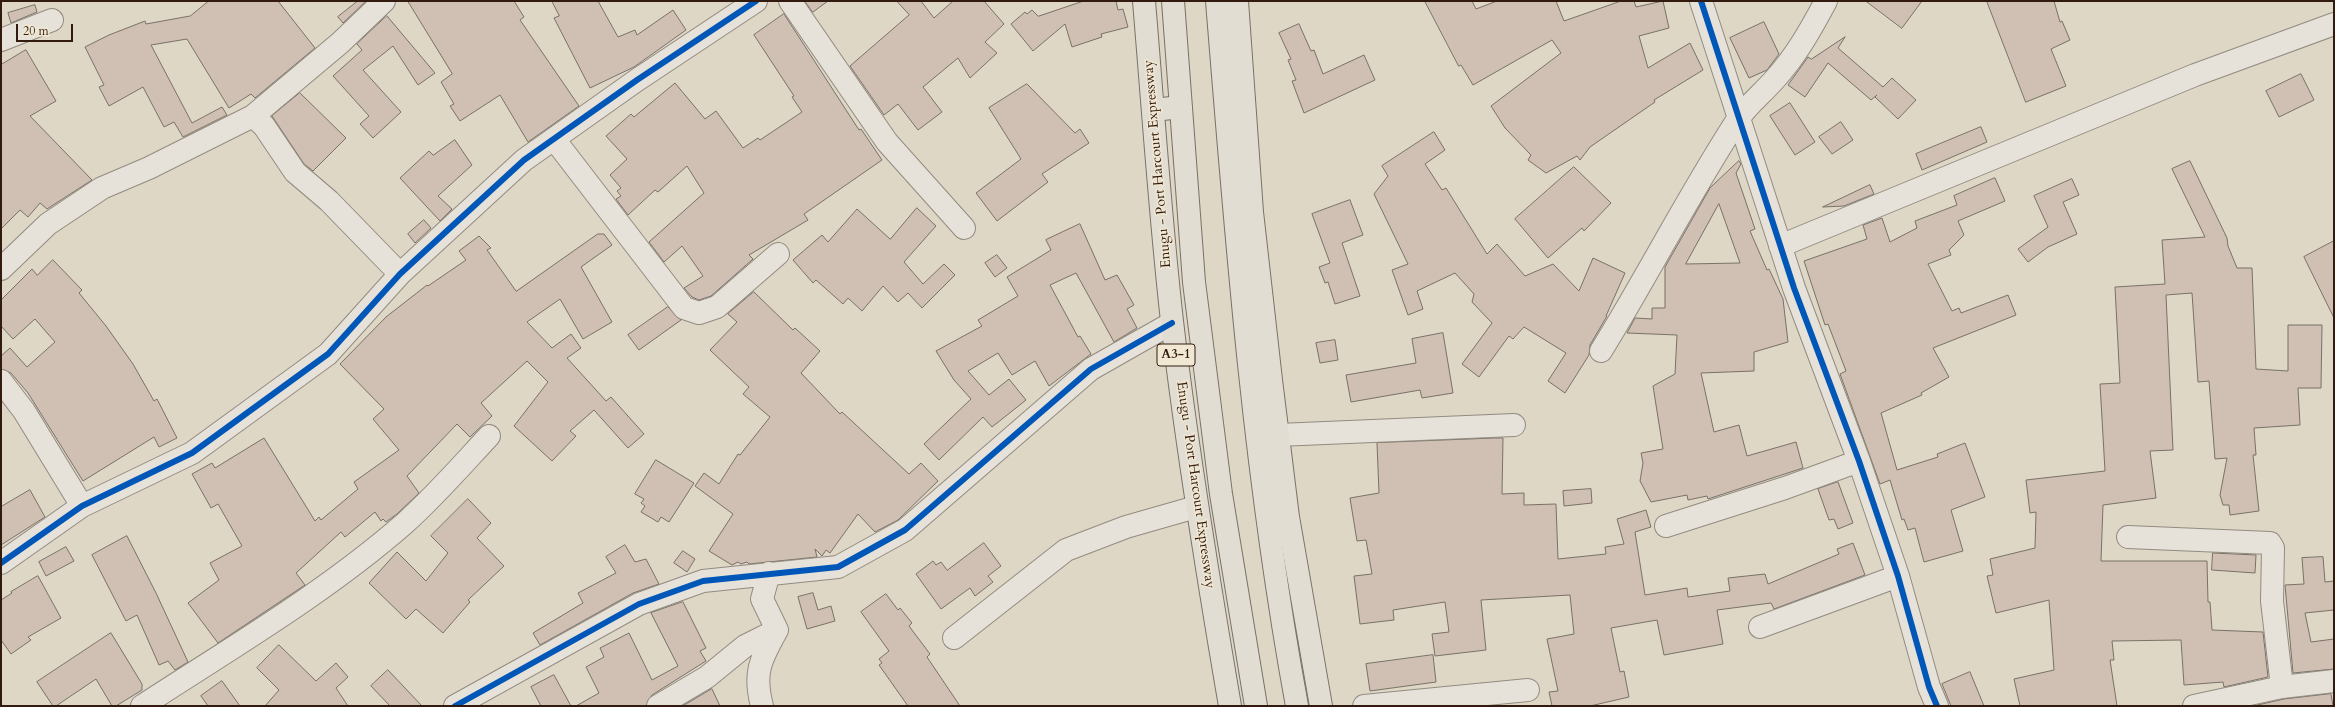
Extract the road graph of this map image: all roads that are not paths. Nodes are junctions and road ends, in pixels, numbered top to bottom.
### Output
1 (384, 1) edge
2 (756, 1) edge
3 (790, 1) edge
4 (1144, 1) edge
5 (1173, 1) edge
6 (1217, 1) edge
7 (1237, 1) edge
8 (1701, 1) edge
9 (1826, 1) edge
10 (52, 20) dead end
11 (2334, 24) edge
12 (1, 40) edge
13 (1181, 107) junction
14 (1153, 110) junction
15 (252, 116) junction
16 (1739, 118) junction
17 (554, 139) junction
18 (964, 228) dead end
19 (1780, 246) junction
20 (778, 254) dead end
21 (1, 269) edge
22 (400, 274) junction
23 (1172, 323) junction
24 (1601, 351) dead end
25 (1, 381) edge
26 (1514, 425) dead end
27 (1278, 435) junction
28 (489, 436) dead end
29 (1859, 461) junction
30 (82, 506) junction
31 (1196, 507) junction
32 (1666, 526) dead end
33 (2128, 538) dead end
34 (1, 563) edge
35 (769, 573) junction
36 (1898, 576) junction
37 (1760, 627) dead end
38 (777, 630) junction
39 (954, 638) dead end
40 (2334, 681) edge
41 (2282, 687) junction
42 (1528, 690) dead end
43 (142, 706) edge
44 (455, 706) edge
45 (658, 706) edge
46 (762, 706) edge
47 (1230, 706) edge
48 (1256, 706) edge
49 (1297, 706) edge
50 (1321, 706) edge
51 (1364, 706) edge
52 (1937, 706) edge
53 (2194, 706) edge

1 - 15 street
2 - 17 street
3 - 18 street
4 - 14 main road, Enugu - Port Harcourt Expressway / A3-1
5 - 13 main road, Enugu - Port Harcourt Expressway / A3-1
6 - 49 main road
7 - 27 main road
8 - 16 street
9 - 16 street
10 - 12 street
11 - 19 street
13 - 14 main road
13 - 48 main road, Enugu - Port Harcourt Expressway / A3-1
14 - 23 main road, Enugu - Port Harcourt Expressway / A3-1
15 - 21 street
15 - 22 street
16 - 19 street
16 - 24 street
17 - 20 street
17 - 22 street
19 - 29 street
22 - 30 street
23 - 31 main road, Enugu - Port Harcourt Expressway / A3-1
23 - 35 street
25 - 30 street
26 - 27 street
27 - 50 main road
28 - 43 street
29 - 32 street
29 - 36 street
30 - 34 street
31 - 39 street
31 - 47 main road, Enugu - Port Harcourt Expressway / A3-1
33 - 41 street
35 - 38 street
35 - 44 street
36 - 37 street
36 - 52 street
38 - 45 street
38 - 46 street
40 - 41 street
41 - 53 street
42 - 51 street

